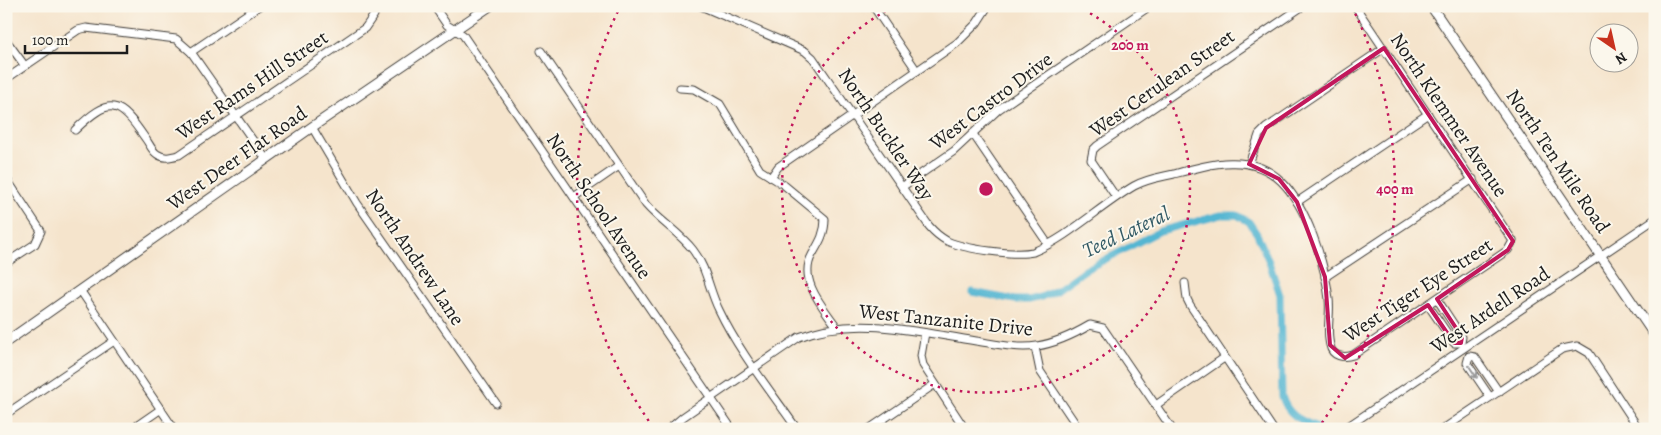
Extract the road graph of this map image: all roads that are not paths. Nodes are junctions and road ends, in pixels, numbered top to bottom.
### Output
1 (259, 6) edge
2 (373, 6) edge
3 (434, 6) edge
4 (490, 6) edge
5 (701, 6) edge
6 (873, 6) edge
7 (988, 6) edge
8 (1150, 6) edge
9 (1303, 6) edge
10 (1355, 6) edge
11 (1432, 6) edge
12 (455, 30) junction
13 (6, 40) edge
14 (1384, 48) junction
15 (541, 51) dead end
16 (191, 52) junction
17 (24, 66) junction
18 (917, 71) junction
19 (6, 79) edge
20 (680, 88) dead end
21 (1428, 114) junction
22 (853, 115) junction
23 (235, 116) junction
24 (312, 127) junction
25 (75, 130) dead end
26 (973, 134) junction
27 (266, 159) junction
28 (1249, 164) junction
29 (619, 166) junction
30 (771, 177) junction
31 (6, 178) edge
32 (1472, 178) junction
33 (902, 187) junction
34 (574, 197) junction
35 (1116, 197) junction
36 (1297, 202) junction
37 (1655, 219) edge
38 (1048, 244) junction
39 (1513, 244) joint
40 (1601, 256) junction
41 (6, 263) edge
42 (1325, 277) junction
43 (1185, 283) dead end
44 (80, 290) junction
45 (1437, 299) junction
46 (1428, 305) junction
47 (837, 327) junction
48 (924, 333) junction
49 (1655, 336) edge
50 (114, 341) junction
51 (6, 342) edge
52 (1035, 346) junction
53 (1462, 346) junction
54 (1469, 356) junction
55 (1224, 358) junction
56 (754, 368) junction
57 (934, 384) junction
58 (1499, 392) junction
59 (711, 397) junction
60 (1490, 398) junction
61 (496, 403) dead end
62 (1156, 405) junction
63 (161, 409) junction
64 (6, 414) edge
65 (132, 429) edge
66 (174, 429) edge
67 (670, 429) edge
68 (732, 429) edge
69 (796, 429) edge
70 (869, 429) edge
71 (965, 429) edge
72 (1079, 429) edge
73 (1172, 429) edge
74 (1273, 429) edge
75 (1344, 429) edge
76 (1443, 429) edge
77 (1639, 429) edge

1 - 16 street
2 - 23 street, West Rams Hill Street
3 - 12 street, North School Avenue
4 - 12 main road, West Deer Flat Road
5 - 22 street, North Buckler Way
6 - 18 street
7 - 18 street
8 - 26 street, West Castro Drive
9 - 35 street, West Cerulean Street
10 - 14 street, North Klemmer Avenue
11 - 40 main road, North Ten Mile Road
12 - 24 main road, West Deer Flat Road
12 - 34 street, North School Avenue
13 - 17 street
14 - 21 street, North Klemmer Avenue
14 - 28 street
15 - 29 street
16 - 17 street
16 - 23 street
17 - 19 street
18 - 22 street
20 - 30 street
21 - 32 street, North Klemmer Avenue
21 - 36 street
22 - 30 street
22 - 33 street, North Buckler Way
23 - 25 street, West Rams Hill Street
23 - 27 street
24 - 27 main road, West Deer Flat Road
24 - 61 street, North Andrew Lane
26 - 33 street, West Castro Drive
26 - 38 street
27 - 44 main road, West Deer Flat Road
28 - 35 street, North Buckler Way
28 - 36 street
29 - 34 street
29 - 56 street
30 - 47 street
31 - 41 street
32 - 39 street, North Klemmer Avenue
32 - 42 street
33 - 38 street, North Buckler Way
34 - 59 street, North School Avenue
35 - 38 street, North Buckler Way
36 - 42 street
37 - 40 street, West Ardell Road
39 - 45 street, West Tiger Eye Street
40 - 49 main road, North Ten Mile Road
40 - 53 street, West Ardell Road
42 - 46 street, West Tiger Eye Street
43 - 55 street
44 - 50 street
44 - 51 main road, West Deer Flat Road
45 - 46 street, West Tiger Eye Street
45 - 53 street
46 - 53 street
47 - 48 street, West Tanzanite Drive
47 - 56 street, West Tanzanite Drive
48 - 52 street, West Tanzanite Drive
48 - 57 street
50 - 63 street
50 - 64 street
52 - 62 street, West Tanzanite Drive
52 - 72 street
53 - 54 street
53 - 75 street, West Ardell Road
54 - 58 street
54 -> 60 street
55 - 62 street
55 - 74 street
56 - 59 street, West Tanzanite Drive
56 - 69 street
57 - 70 street
57 - 71 street
58 - 60 street
58 - 77 street
59 - 67 street, West Tanzanite Drive
59 - 68 street, North School Avenue
60 - 76 street
62 - 73 street
63 - 65 street
63 - 66 street

